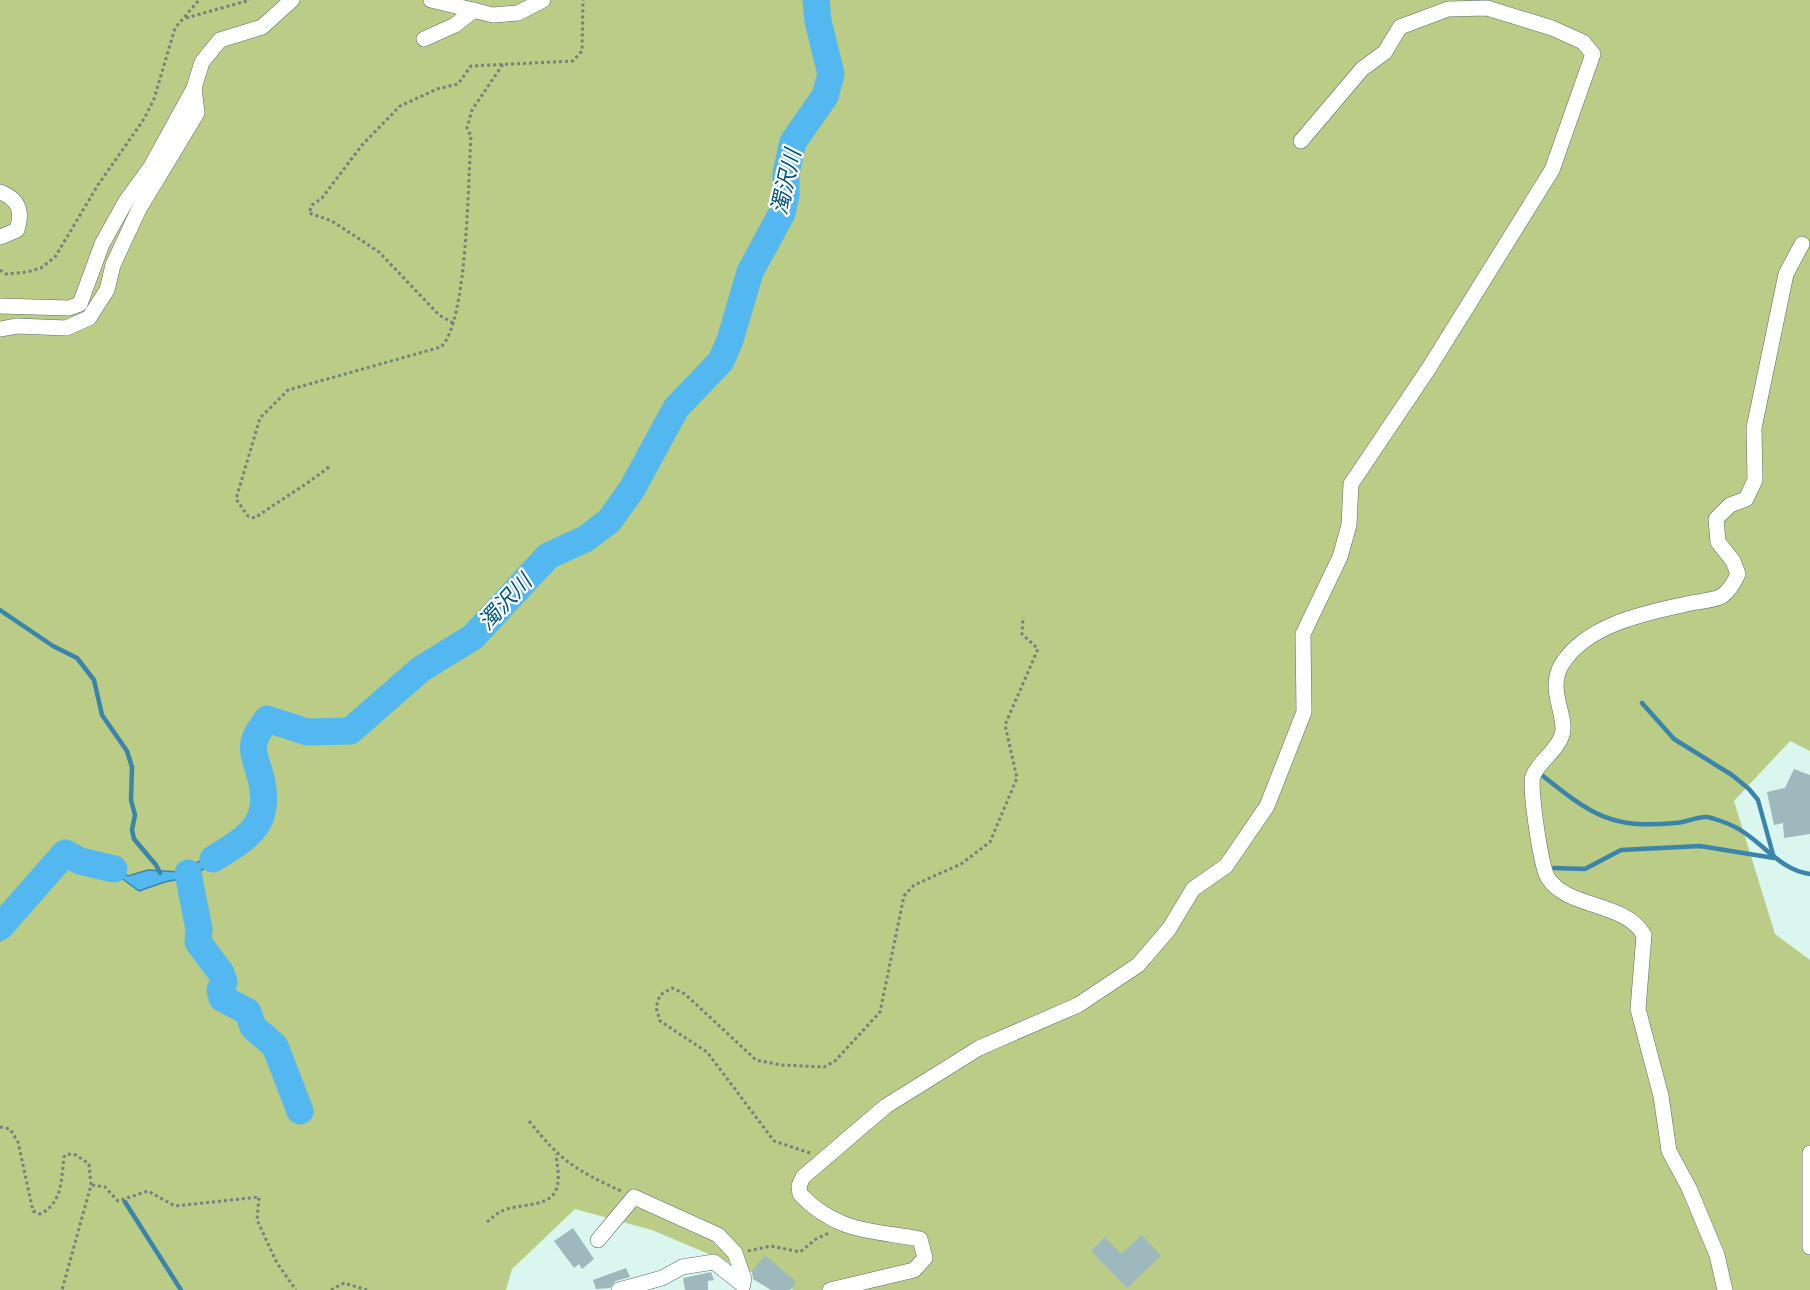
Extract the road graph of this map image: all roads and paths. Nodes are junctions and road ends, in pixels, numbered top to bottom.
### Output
1 (199, 0) edge
2 (250, 0) edge
3 (292, 0) edge
4 (431, 0) edge
5 (543, 0) edge
6 (583, 0) edge
7 (474, 10) junction
8 (184, 19) junction
9 (424, 39) dead end
10 (503, 64) junction
11 (194, 88) junction
12 (1301, 141) dead end
13 (0, 192) edge
14 (0, 237) edge
15 (1802, 244) dead end
16 (0, 270) edge
17 (0, 306) edge
18 (453, 323) junction
19 (0, 329) edge
20 (329, 467) dead end
21 (1023, 617) dead end
22 (529, 1121) dead end
23 (0, 1126) edge
24 (1810, 1153) edge
25 (556, 1154) junction
26 (826, 1158) junction
27 (91, 1185) junction
28 (634, 1197) junction
29 (487, 1222) dead end
30 (843, 1225) junction
31 (598, 1240) dead end
32 (1810, 1247) edge
33 (736, 1258) junction
34 (744, 1287) edge
35 (62, 1290) edge
36 (296, 1290) edge
37 (331, 1290) edge
38 (367, 1290) edge
39 (619, 1290) edge
40 (830, 1290) edge
41 (1725, 1290) edge

1 - 8 path
2 - 8 path
3 - 11 street
4 - 7 street
5 - 7 street
6 - 10 path
7 - 9 street
8 - 16 path
10 - 18 path
10 - 18 path
11 - 17 street
11 - 19 street
12 - 26 street
13 - 14 street
15 - 41 street
18 - 20 path
21 - 26 path
22 - 25 path
23 - 27 path
24 - 32 street
25 - 28 path
25 - 29 path
26 - 30 street
27 - 35 path
27 - 36 path
28 - 31 street
28 - 33 street
30 - 33 path
30 - 40 street
33 - 34 street
34 - 39 street
37 - 38 path

